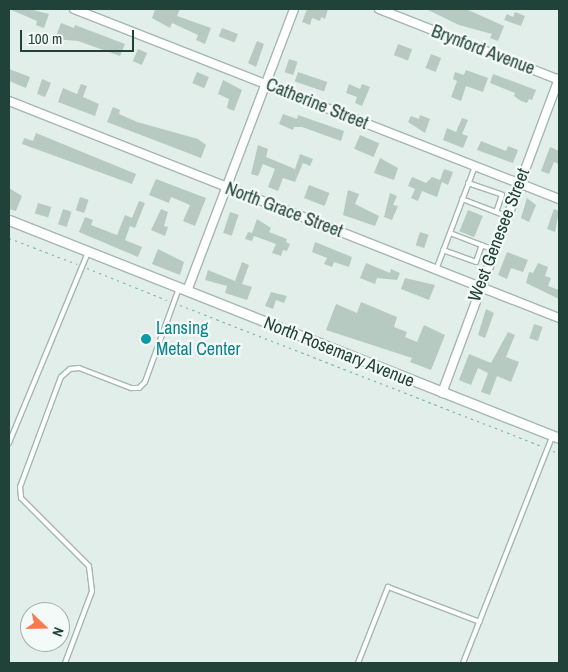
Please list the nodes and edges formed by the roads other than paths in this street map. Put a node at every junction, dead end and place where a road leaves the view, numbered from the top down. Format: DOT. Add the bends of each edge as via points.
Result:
graph roads {
  1 [pos="74,9"];
  2 [pos="294,9"];
  3 [pos="379,9"];
  4 [pos="559,79"];
  5 [pos="266,83"];
  6 [pos="9,101"];
  7 [pos="474,166"];
  8 [pos="468,183"];
  9 [pos="519,183"];
  10 [pos="225,187"];
  11 [pos="462,199"];
  12 [pos="559,199"];
  13 [pos="496,212"];
  14 [pos="506,216"];
  15 [pos="9,220"];
  16 [pos="450,233"];
  17 [pos="482,245"];
  18 [pos="443,250"];
  19 [pos="494,250"];
  20 [pos="88,252"];
  21 [pos="436,270"];
  22 [pos="479,287"];
  23 [pos="183,290"];
  24 [pos="559,318"];
  25 [pos="442,393"];
  26 [pos="556,436"];
  27 [pos="9,443"];
  28 [pos="480,622"];
  29 [pos="65,663"];
  30 [pos="358,663"];
  31 [pos="464,663"];
  1 -- 5 [label="street, Catherine Street"];
  2 -- 5 [label="street"];
  3 -- 4 [label="street, Brynford Avenue"];
  4 -- 9 [label="street, West Genesee Street"];
  5 -- 7 [label="street, Catherine Street"];
  5 -- 10 [label="street"];
  6 -- 10 [label="street, North Grace Street"];
  7 -- 8 [label="lane"];
  7 -- 9 [label="street, Catherine Street"];
  8 -- 11 [label="lane"];
  8 -- 13 [label="lane" via="502,195"];
  9 -- 12 [label="street, Catherine Street"];
  9 -- 14 [label="street, West Genesee Street"];
  10 -- 21 [label="street, North Grace Street"];
  10 -- 23 [label="street"];
  11 -- 13 [label="lane"];
  11 -- 16 [label="lane"];
  13 -- 14 [label="lane"];
  14 -- 19 [label="street, West Genesee Street"];
  15 -- 20 [label="street, North Rosemary Avenue"];
  16 -- 17 [label="lane"];
  16 -- 18 [label="lane"];
  17 -- 18 [label="lane" via="476,262"];
  17 -- 19 [label="lane"];
  18 -- 21 [label="lane"];
  19 -- 22 [label="street, West Genesee Street"];
  20 -- 23 [label="street, North Rosemary Avenue"];
  20 -- 27 [label="lane"];
  21 -- 22 [label="street, North Grace Street"];
  22 -- 24 [label="street, North Grace Street"];
  22 -- 25 [label="street, West Genesee Street"];
  23 -- 25 [label="street, North Rosemary Avenue"];
  23 -- 29 [label="lane" via="174,302 140,388 131,388 79,368 70,369 62,377 20,487 21,498 89,566 92,592"];
  25 -- 26 [label="street, North Rosemary Avenue"];
  26 -- 28 [label="lane"];
  28 -- 30 [label="lane" via="388,587"];
  28 -- 31 [label="lane"];
}
